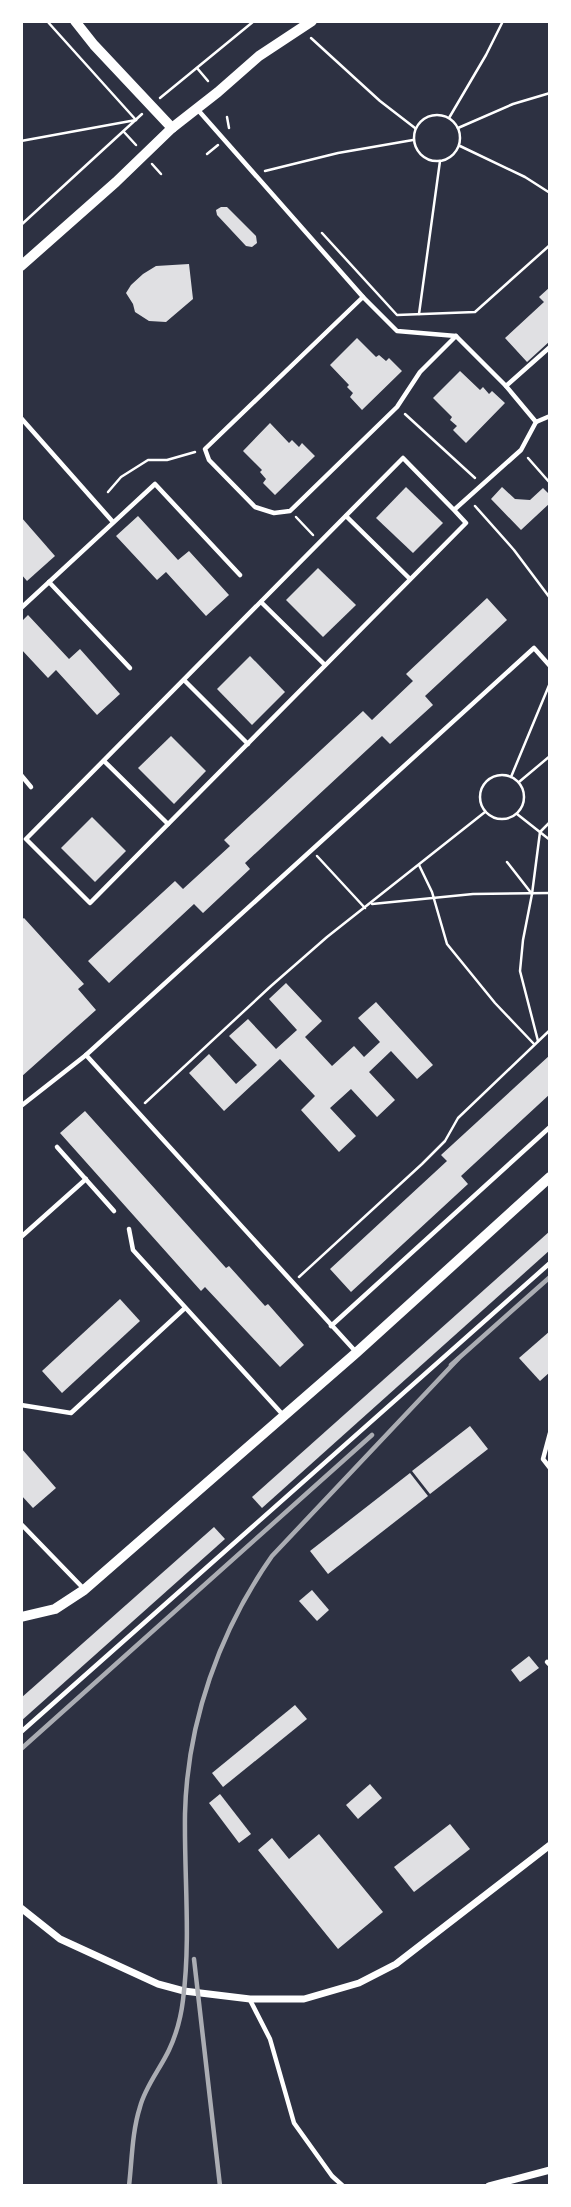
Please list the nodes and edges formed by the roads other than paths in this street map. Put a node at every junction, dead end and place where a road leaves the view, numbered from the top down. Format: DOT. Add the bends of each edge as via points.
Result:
graph roads {
  1 [pos="75,21"];
  2 [pos="313,21"];
  3 [pos="197,110"];
  4 [pos="172,128"];
  5 [pos="21,266"];
  6 [pos="363,297"];
  7 [pos="456,335"];
  8 [pos="550,346"];
  9 [pos="506,386"];
  10 [pos="550,416"];
  11 [pos="21,418"];
  12 [pos="536,422"];
  13 [pos="454,510"];
  14 [pos="346,516"];
  15 [pos="114,522"];
  16 [pos="240,575"];
  17 [pos="410,579"];
  18 [pos="49,582"];
  19 [pos="261,602"];
  20 [pos="21,608"];
  21 [pos="325,665"];
  22 [pos="550,666"];
  23 [pos="130,668"];
  24 [pos="184,680"];
  25 [pos="248,744"];
  26 [pos="104,761"];
  27 [pos="21,775"];
  28 [pos="32,786"];
  29 [pos="168,824"];
  30 [pos="24,839"];
  31 [pos="86,1055"];
  32 [pos="21,1107"];
  33 [pos="550,1126"];
  34 [pos="57,1147"];
  35 [pos="550,1177"];
  36 [pos="86,1179"];
  37 [pos="114,1211"];
  38 [pos="129,1229"];
  39 [pos="21,1237"];
  40 [pos="550,1263"];
  41 [pos="185,1308"];
  42 [pos="331,1326"];
  43 [pos="356,1353"];
  44 [pos="21,1405"];
  45 [pos="284,1416"];
  46 [pos="550,1433"];
  47 [pos="550,1468"];
  48 [pos="21,1524"];
  49 [pos="84,1590"];
  50 [pos="21,1617"];
  51 [pos="21,1732"];
  52 [pos="550,1845"];
  53 [pos="21,1908"];
  54 [pos="250,1999"];
  55 [pos="550,2169"];
  56 [pos="343,2186"];
  57 [pos="489,2186"];
  1 -- 4 [label="street"];
  2 -- 3 [label="street" via="258,56"];
  3 -- 4 [label="street"];
  3 -- 6 [label="lane"];
  4 -- 5 [label="street"];
  6 -- 7 [label="lane" via="397,331"];
  6 -- 7 [label="lane" via="205,449 209,460 255,507 274,513 290,511 397,407 420,372"];
  7 -- 9 [label="lane"];
  8 -- 9 [label="lane"];
  9 -- 12 [label="lane"];
  10 -- 12 [label="lane"];
  11 -- 15 [label="lane"];
  12 -- 13 [label="lane" via="521,450"];
  13 -- 14 [label="lane" via="403,458"];
  13 -- 17 [label="lane" via="466,523"];
  14 -- 17 [label="lane"];
  14 -- 19 [label="lane"];
  15 -- 16 [label="lane" via="155,484"];
  15 -- 18 [label="lane"];
  17 -- 21 [label="lane"];
  18 -- 20 [label="lane"];
  18 -- 23 [label="lane"];
  19 -- 21 [label="lane"];
  19 -- 24 [label="lane"];
  21 -- 25 [label="lane"];
  22 -- 31 [label="lane" via="534,648"];
  24 -- 25 [label="lane"];
  24 -- 26 [label="lane"];
  25 -- 29 [label="lane"];
  26 -- 29 [label="lane"];
  26 -- 30 [label="lane"];
  27 -- 28 [label="lane"];
  29 -- 30 [label="lane" via="90,903"];
  31 -- 32 [label="lane"];
  31 -- 42 [label="lane"];
  33 -- 42 [label="lane"];
  34 -- 36 [label="lane"];
  35 -- 43 [label="street"];
  36 -- 37 [label="lane"];
  36 -- 39 [label="lane"];
  38 -- 41 [label="lane" via="133,1250"];
  40 -- 51 [label="lane"];
  41 -- 44 [label="lane" via="71,1413"];
  41 -- 45 [label="lane"];
  42 -- 43 [label="lane"];
  43 -- 45 [label="street"];
  45 -- 49 [label="street"];
  46 -- 47 [label="lane" via="544,1459"];
  48 -- 49 [label="lane"];
  49 -- 50 [label="street" via="55,1609"];
  52 -- 54 [label="street" via="396,1964 371,1977 304,1999"];
  53 -- 54 [label="street" via="60,1939 158,1984"];
  54 -- 56 [label="lane" via="270,2039 294,2123"];
  55 -- 57 [label="street"];
}
